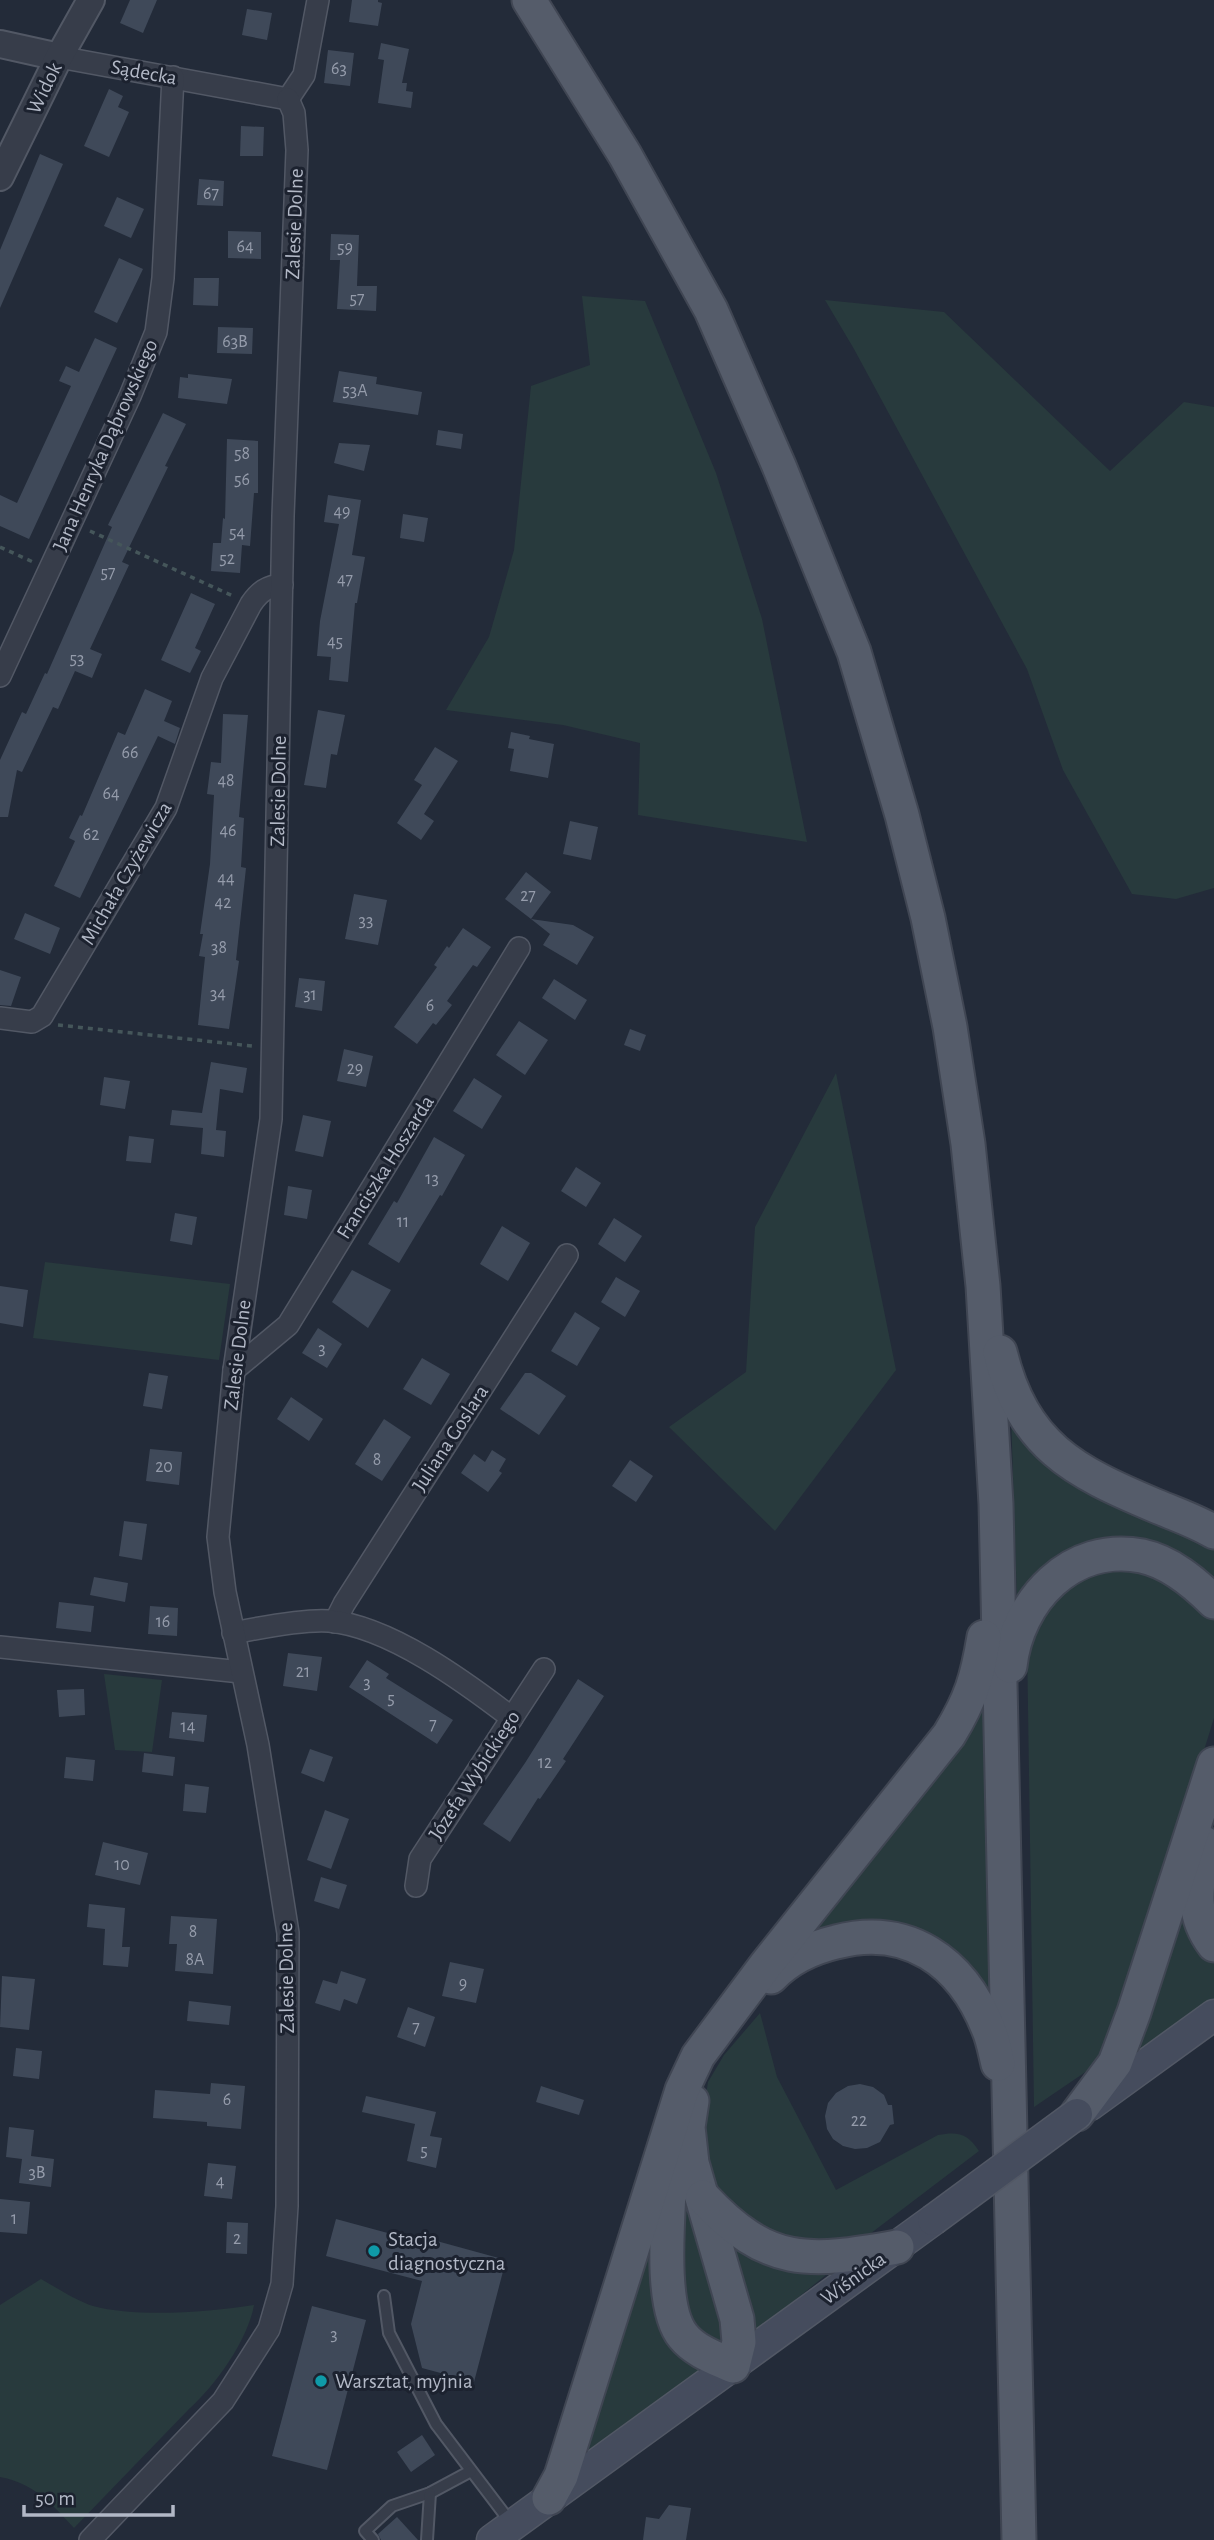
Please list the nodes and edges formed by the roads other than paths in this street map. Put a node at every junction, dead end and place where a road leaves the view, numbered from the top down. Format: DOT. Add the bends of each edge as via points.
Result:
graph roads {
  1 [pos="91,0"];
  2 [pos="318,0"];
  3 [pos="529,0"];
  4 [pos="0,44"];
  5 [pos="59,57"];
  6 [pos="173,77"];
  7 [pos="288,99"];
  8 [pos="0,177"];
  9 [pos="282,585"];
  10 [pos="0,676"];
  11 [pos="519,948"];
  12 [pos="0,1018"];
  13 [pos="567,1255"];
  14 [pos="984,1286"];
  15 [pos="234,1370"];
  16 [pos="1214,1532"];
  17 [pos="996,1565"];
  18 [pos="1214,1602"];
  19 [pos="335,1622"];
  20 [pos="233,1633"];
  21 [pos="0,1647"];
  22 [pos="544,1669"];
  23 [pos="241,1672"];
  24 [pos="512,1718"];
  25 [pos="1000,1749"];
  26 [pos="1214,1764"];
  27 [pos="1214,1782"];
  28 [pos="416,1886"];
  29 [pos="1214,1945"];
  30 [pos="1214,2015"];
  31 [pos="1011,2112"];
  32 [pos="1077,2114"];
  33 [pos="672,2127"];
  34 [pos="701,2194"];
  35 [pos="897,2246"];
  36 [pos="384,2295"];
  37 [pos="733,2366"];
  38 [pos="471,2471"];
  39 [pos="430,2493"];
  40 [pos="549,2498"];
  41 [pos="504,2528"];
  42 [pos="369,2535"];
  43 [pos="90,2540"];
  44 [pos="355,2540"];
  45 [pos="427,2540"];
  46 [pos="1019,2540"];
  1 -- 5 [label="street, Widok"];
  2 -- 7 [label="street" via="304,75"];
  3 -- 14 [label="main road" via="625,155 711,310 854,652 928,918 968,1144"];
  4 -- 5 [label="street, Sądecka"];
  5 -- 6 [label="street, Sądecka"];
  5 -- 8 [label="street, Widok"];
  6 -- 7 [label="street, Sądecka"];
  6 -- 10 [label="street, Jana Henryka Dąbrowskiego" via="156,332"];
  7 -- 9 [label="street, Zalesie Dolne" via="297,150"];
  9 -- 12 [label="street, Michała Czyżewicza" via="271,586 251,604 212,678 166,808 42,1016 32,1022"];
  9 -- 15 [label="street, Zalesie Dolne" via="271,1119"];
  11 -- 15 [label="street, Franciszka Hoszarda" via="288,1325"];
  13 -- 19 [label="street, Juliana Goslara"];
  14 -- 16 [label="main road" via="1013,1396 1038,1435 1091,1477"];
  14 -- 17 [label="main road"];
  15 -- 20 [label="street, Zalesie Dolne" via="218,1537"];
  17 -- 25 [label="main road"];
  17 -- 33 [label="main road" via="978,1675 965,1708 929,1762 698,2056"];
  18 -- 25 [label="main road" via="1183,1575 1143,1557 1107,1556 1067,1569 1032,1601 1022,1620 1010,1661"];
  19 -- 20 [label="street"];
  19 -- 24 [label="street" via="359,1627 415,1652"];
  20 -- 23 [label="street, Zalesie Dolne"];
  21 -- 23 [label="street"];
  22 -- 24 [label="street, Józefa Wybickiego"];
  23 -- 43 [label="street, Zalesie Dolne" via="258,1745 288,1933 287,2206 282,2284 269,2329 223,2401"];
  24 -- 28 [label="street, Józefa Wybickiego" via="419,1859"];
  25 -- 31 [label="main road"];
  26 -- 32 [label="main road" via="1115,2063"];
  27 -- 29 [label="main road" via="1196,1894 1198,1916"];
  30 -- 32 [label="main road, Wiśnicka"];
  31 -- 34 [label="main road" via="989,2029 975,2000 957,1975 931,1952 875,1937 815,1947 773,1975 707,2062 694,2090 688,2127"];
  31 -- 46 [label="main road"];
  32 -- 35 [label="main road, Wiśnicka, bridge"];
  33 -- 37 [label="main road" via="671,2303 681,2334 698,2349"];
  33 -- 40 [label="main road" via="561,2476"];
  34 -- 35 [label="main road" via="739,2231 770,2249 796,2256 830,2257"];
  34 -- 37 [label="main road" via="737,2319 739,2342"];
  35 -- 37 [label="main road, Wiśnicka"];
  36 -- 38 [label="lane" via="389,2333 436,2424"];
  37 -- 40 [label="main road, Wiśnicka"];
  38 -- 39 [label="lane"];
  38 -- 41 [label="lane"];
  39 -- 42 [label="lane" via="392,2506"];
  39 -- 45 [label="lane"];
  40 -- 41 [label="main road, Wiśnicka"];
  42 -- 44 [label="lane"];
}
